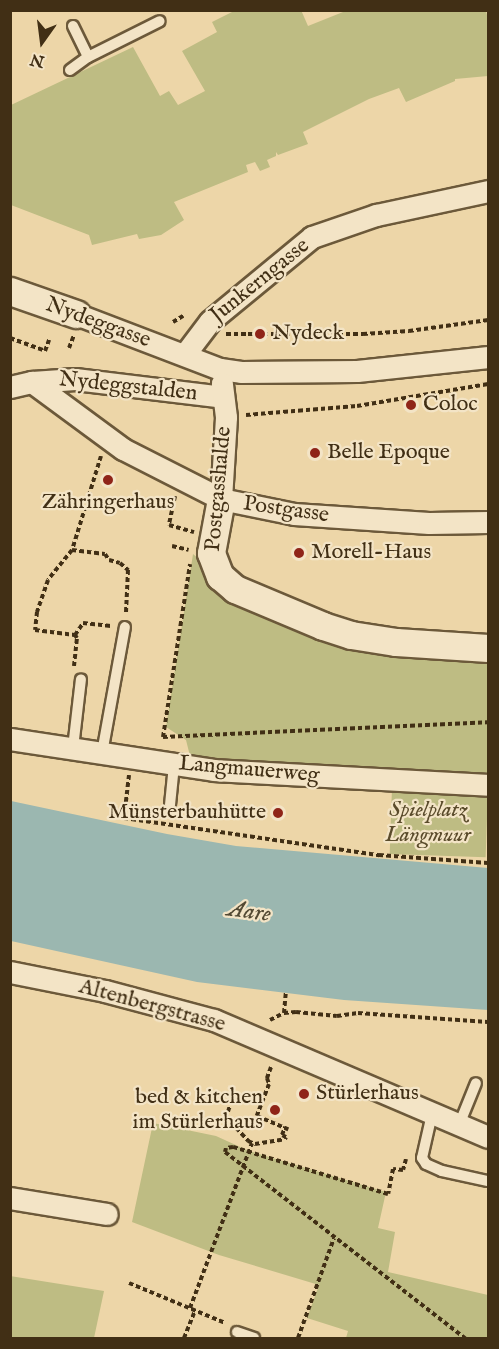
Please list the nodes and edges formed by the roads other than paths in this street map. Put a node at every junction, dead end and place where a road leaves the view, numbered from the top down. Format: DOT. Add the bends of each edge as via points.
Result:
graph roads {
  1 [pos="160,21"];
  2 [pos="73,26"];
  3 [pos="88,57"];
  4 [pos="70,69"];
  5 [pos="489,191"];
  6 [pos="10,291"];
  7 [pos="75,323"];
  8 [pos="186,354"];
  9 [pos="489,357"];
  10 [pos="220,369"];
  11 [pos="32,382"];
  12 [pos="10,387"];
  13 [pos="223,397"];
  14 [pos="101,434"];
  15 [pos="221,499"];
  16 [pos="489,522"];
  17 [pos="125,627"];
  18 [pos="489,648"];
  19 [pos="81,680"];
  20 [pos="10,739"];
  21 [pos="74,748"];
  22 [pos="102,753"];
  23 [pos="174,765"];
  24 [pos="489,785"];
  25 [pos="170,805"];
  26 [pos="10,972"];
  27 [pos="476,1083"];
  28 [pos="432,1114"];
  29 [pos="459,1125"];
  30 [pos="489,1137"];
  31 [pos="489,1181"];
  32 [pos="10,1198"];
  33 [pos="107,1214"];
  34 [pos="237,1332"];
  35 [pos="254,1338"];
  1 -- 3 [label="lane"];
  2 -- 3 [label="lane"];
  3 -- 4 [label="lane"];
  5 -- 8 [label="street, Junkerngasse" via="376,214 312,237 210,321"];
  6 -- 7 [label="street, Nydeggasse"];
  7 -- 8 [label="street, Nydeggasse"];
  8 -- 10 [label="street, Nydeggasse"];
  9 -- 10 [label="street, Nydeggasse" via="357,371"];
  10 -- 13 [label="street, Postgasshalde"];
  11 -- 12 [label="street, Nydeggstalden"];
  11 -- 13 [label="street, Nydeggstalden" via="98,380"];
  11 -- 14 [label="street, Nydeggstalden"];
  13 -- 15 [label="street, Postgasshalde" via="226,432"];
  14 -- 15 [label="street, Postgasse" via="141,460"];
  15 -- 16 [label="street, Postgasse" via="294,514"];
  15 -- 18 [label="street, Postgasshalde" via="211,544 212,560 220,576 235,589 351,635"];
  17 -- 22 [label="lane"];
  19 -- 21 [label="lane"];
  20 -- 21 [label="street, Langmauerweg"];
  21 -- 22 [label="street, Langmauerweg"];
  22 -- 23 [label="street, Langmauerweg"];
  23 -- 24 [label="street, Langmauerweg"];
  23 -- 25 [label="lane"];
  26 -- 28 [label="street, Altenbergstrasse" via="202,1016"];
  27 -- 29 [label="lane"];
  28 -- 29 [label="street, Altenbergstrasse"];
  28 -- 31 [label="lane" via="422,1158 426,1164"];
  29 -- 30 [label="street, Altenbergstrasse"];
  32 -- 33 [label="street"];
  34 -- 35 [label="lane"];
}
